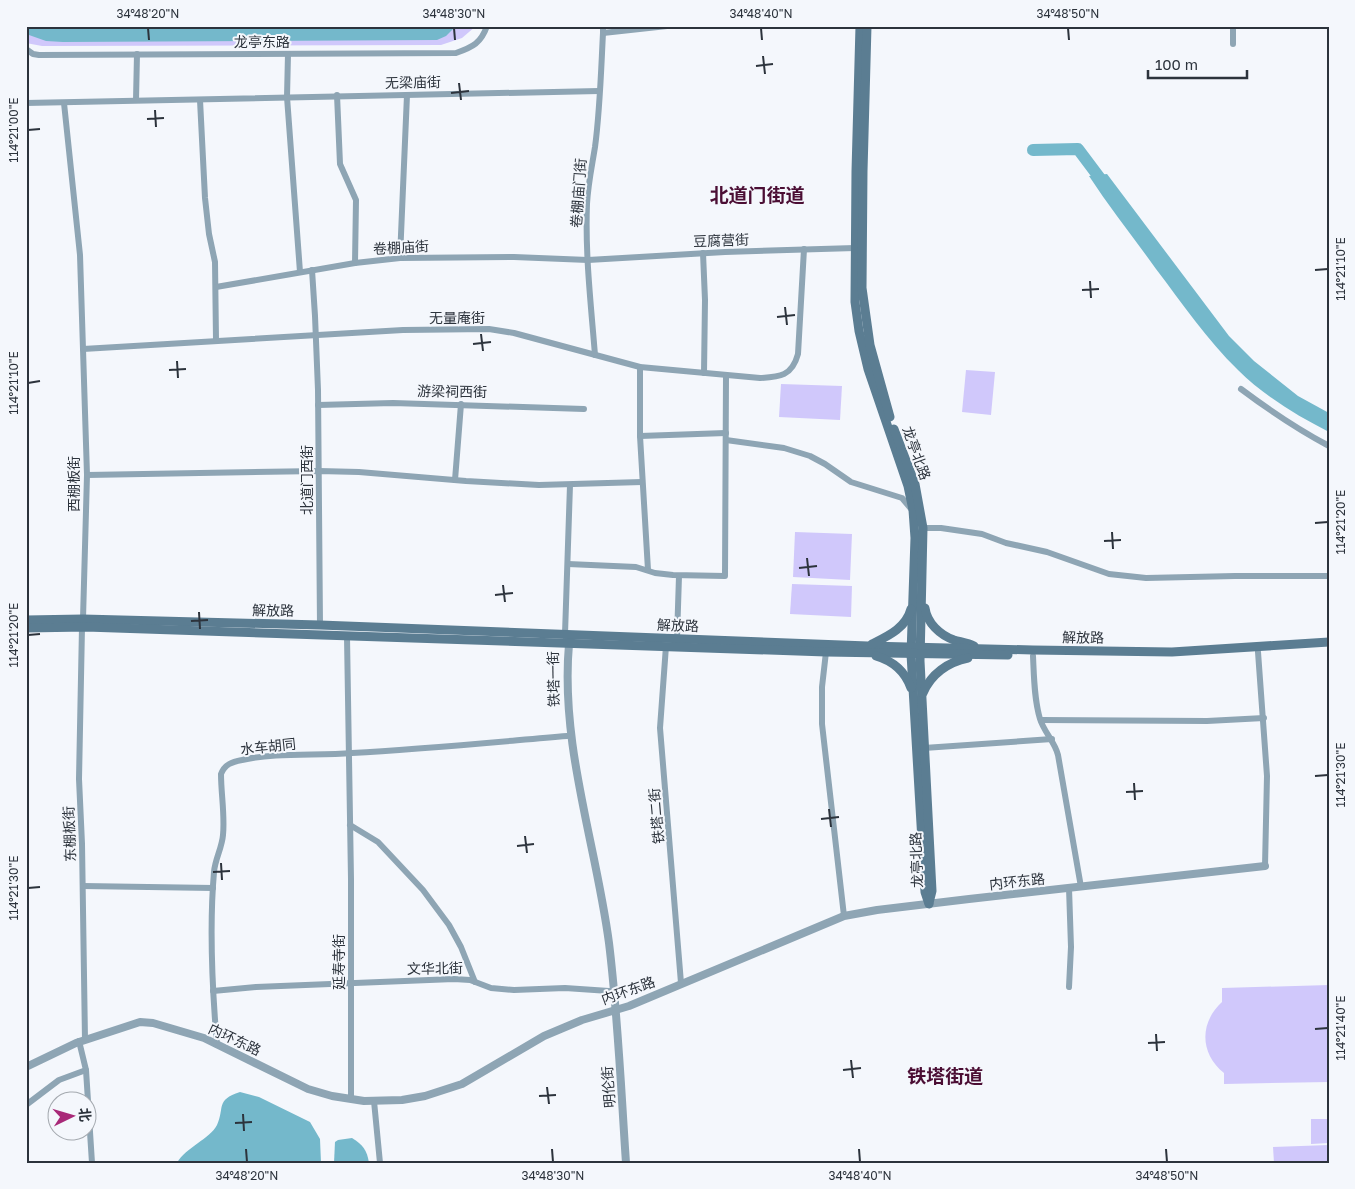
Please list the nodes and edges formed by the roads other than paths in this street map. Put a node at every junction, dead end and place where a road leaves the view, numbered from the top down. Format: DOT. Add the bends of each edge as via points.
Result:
graph roads {
  1 [pos="487,26"];
  2 [pos="667,26"];
  3 [pos="860,26"];
  4 [pos="867,26"];
  5 [pos="1233,26"];
  6 [pos="603,30"];
  7 [pos="1233,44"];
  8 [pos="26,49"];
  9 [pos="137,54"];
  10 [pos="288,54"];
  11 [pos="599,91"];
  12 [pos="337,95"];
  13 [pos="407,95"];
  14 [pos="287,97"];
  15 [pos="136,100"];
  16 [pos="200,100"];
  17 [pos="26,103"];
  18 [pos="64,103"];
  19 [pos="855,248"];
  20 [pos="804,249"];
  21 [pos="703,253"];
  22 [pos="400,258"];
  23 [pos="588,260"];
  24 [pos="355,263"];
  25 [pos="312,270"];
  26 [pos="300,272"];
  27 [pos="216,287"];
  28 [pos="316,335"];
  29 [pos="216,340"];
  30 [pos="83,349"];
  31 [pos="595,355"];
  32 [pos="640,366"];
  33 [pos="704,374"];
  34 [pos="726,376"];
  35 [pos="1241,389"];
  36 [pos="460,404"];
  37 [pos="318,405"];
  38 [pos="584,409"];
  39 [pos="640,436"];
  40 [pos="726,436"];
  41 [pos="1329,446"];
  42 [pos="319,471"];
  43 [pos="86,475"];
  44 [pos="455,480"];
  45 [pos="642,482"];
  46 [pos="570,485"];
  47 [pos="913,510"];
  48 [pos="923,528"];
  49 [pos="568,564"];
  50 [pos="648,570"];
  51 [pos="679,576"];
  52 [pos="1329,576"];
  53 [pos="918,595"];
  54 [pos="26,620"];
  55 [pos="82,623"];
  56 [pos="320,624"];
  57 [pos="26,628"];
  58 [pos="347,637"];
  59 [pos="677,638"];
  60 [pos="566,640"];
  61 [pos="1329,642"];
  62 [pos="666,646"];
  63 [pos="1329,648"];
  64 [pos="867,649"];
  65 [pos="916,650"];
  66 [pos="826,652"];
  67 [pos="979,652"];
  68 [pos="1258,652"];
  69 [pos="1033,656"];
  70 [pos="918,696"];
  71 [pos="1264,718"];
  72 [pos="1040,720"];
  73 [pos="568,736"];
  74 [pos="1052,739"];
  75 [pos="924,748"];
  76 [pos="349,754"];
  77 [pos="350,825"];
  78 [pos="1264,866"];
  79 [pos="83,886"];
  80 [pos="1081,887"];
  81 [pos="213,888"];
  82 [pos="1068,888"];
  83 [pos="929,904"];
  84 [pos="844,916"];
  85 [pos="475,982"];
  86 [pos="350,984"];
  87 [pos="681,984"];
  88 [pos="1069,987"];
  89 [pos="213,991"];
  90 [pos="609,991"];
  91 [pos="613,1010"];
  92 [pos="82,1040"];
  93 [pos="217,1044"];
  94 [pos="26,1067"];
  95 [pos="86,1070"];
  96 [pos="351,1099"];
  97 [pos="374,1101"];
  98 [pos="26,1105"];
  99 [pos="92,1163"];
  100 [pos="380,1163"];
  101 [pos="620,1163"];
  102 [pos="626,1163"];
  1 -- 10 [label="street, 龙亭东路" via="478,43 456,53"];
  2 -- 6 [label="street"];
  3 -- 19 [label="main road, 龙亭北路"];
  4 -- 48 [label="main road, 龙亭北路" via="863,171 866,329 890,417 915,484"];
  5 -- 7 [label="street"];
  6 -- 11 [label="street, 卷棚庙门街"];
  8 -- 9 [label="street, 龙亭东路" via="40,55"];
  9 -- 10 [label="street, 龙亭东路"];
  9 -- 15 [label="street"];
  10 -- 14 [label="street"];
  11 -- 13 [label="street, 无梁庙街"];
  11 -- 23 [label="street, 卷棚庙门街" via="587,205"];
  12 -- 13 [label="street, 无梁庙街"];
  12 -- 14 [label="street, 无梁庙街"];
  12 -- 24 [label="street" via="340,164 356,200"];
  13 -- 22 [label="street"];
  14 -- 16 [label="street, 无梁庙街"];
  14 -- 26 [label="street"];
  15 -- 16 [label="street, 无梁庙街"];
  15 -- 18 [label="street, 无梁庙街"];
  16 -- 27 [label="street" via="205,198"];
  17 -- 18 [label="street, 无梁庙街"];
  18 -- 30 [label="street, 西棚板街" via="80,256"];
  19 -- 20 [label="street, 豆腐营街"];
  19 -- 47 [label="main road, 龙亭北路" via="856,302 862,346"];
  20 -- 21 [label="street, 豆腐营街"];
  20 -- 34 [label="street, 无量庵街" via="795,365 778,377"];
  21 -- 23 [label="street, 豆腐营街"];
  21 -- 33 [label="street"];
  22 -- 23 [label="street, 卷棚庙街"];
  22 -- 24 [label="street, 卷棚庙街"];
  23 -- 31 [label="street, 卷棚庙门街"];
  24 -- 25 [label="street, 卷棚庙街"];
  25 -- 26 [label="street, 卷棚庙街"];
  25 -- 28 [label="street, 北道门西街"];
  26 -- 27 [label="street, 卷棚庙街"];
  27 -- 29 [label="street"];
  28 -- 29 [label="street, 无量庵街"];
  28 -- 31 [label="street, 无量庵街" via="489,329"];
  28 -- 37 [label="street, 北道门西街"];
  29 -- 30 [label="street, 无量庵街"];
  30 -- 43 [label="street, 西棚板街"];
  31 -- 32 [label="street, 无量庵街"];
  32 -- 33 [label="street, 无量庵街"];
  32 -- 39 [label="street"];
  33 -- 34 [label="street, 无量庵街"];
  34 -- 40 [label="street"];
  35 -- 41 [label="street" via="1297,429"];
  36 -- 37 [label="street, 游梁祠西街"];
  36 -- 38 [label="street, 游梁祠西街"];
  36 -- 44 [label="street"];
  37 -- 42 [label="street, 北道门西街"];
  39 -- 40 [label="street"];
  39 -- 45 [label="street"];
  40 -- 47 [label="street" via="810,456 852,482 902,498"];
  40 -- 51 [label="street" via="725,576"];
  42 -- 43 [label="street"];
  42 -- 44 [label="street"];
  42 -- 56 [label="street, 北道门西街"];
  43 -- 55 [label="street, 西棚板街"];
  44 -- 46 [label="street"];
  45 -- 46 [label="street"];
  45 -- 50 [label="street"];
  46 -- 49 [label="street"];
  47 -- 53 [label="main road, 龙亭北路"];
  48 -- 52 [label="street" via="982,534 1109,574 1146,578"];
  48 -- 53 [label="main road, 龙亭北路"];
  49 -- 50 [label="street" via="636,566"];
  49 -- 60 [label="street"];
  50 -- 51 [label="street"];
  51 -- 59 [label="street"];
  53 -- 64 [label="main road" via="900,628"];
  53 -- 65 [label="main road, 龙亭北路"];
  53 -- 67 [label="main road" via="937,629 945,636 968,643"];
  54 -- 55 [label="main road, 解放路"];
  55 -- 56 [label="main road, 解放路"];
  55 -- 57 [label="main road, 解放路"];
  55 -- 58 [label="main road, 解放路"];
  55 -- 79 [label="street, 东棚板街" via="79,779"];
  56 -- 60 [label="main road, 解放路"];
  58 -- 60 [label="main road, 解放路"];
  58 -- 76 [label="street, 延寿寺街"];
  59 -- 60 [label="main road, 解放路"];
  59 -- 64 [label="main road, 解放路"];
  60 -- 62 [label="main road, 解放路"];
  60 -- 73 [label="street, 铁塔一街" via="564,682"];
  60 -- 91 [label="street, 铁塔一街" via="571,736 609,943"];
  61 -- 67 [label="main road, 解放路" via="1172,652"];
  62 -- 66 [label="main road, 解放路"];
  62 -- 87 [label="street, 铁塔二街" via="660,728"];
  63 -- 68 [label="main road, 解放路"];
  64 -- 65 [label="main road, 解放路"];
  64 -- 66 [label="main road, 解放路"];
  64 -- 70 [label="main road" via="898,667"];
  65 -- 67 [label="main road, 解放路"];
  65 -- 70 [label="main road, 龙亭北路"];
  66 -- 84 [label="street" via="822,724"];
  67 -- 69 [label="main road, 解放路"];
  67 -- 70 [label="main road" via="943,667"];
  68 -- 69 [label="main road, 解放路" via="1172,657"];
  68 -- 71 [label="street"];
  69 -- 72 [label="street"];
  70 -- 75 [label="main road, 龙亭北路"];
  70 -- 83 [label="main road, 龙亭北路" via="925,892"];
  71 -- 72 [label="street"];
  71 -- 78 [label="street" via="1267,776"];
  72 -- 74 [label="street"];
  73 -- 76 [label="street, 水车胡同"];
  73 -- 90 [label="street, 铁塔一街" via="604,943"];
  74 -- 75 [label="street"];
  74 -- 80 [label="street" via="1058,755"];
  75 -- 83 [label="main road, 龙亭北路" via="932,891"];
  76 -- 77 [label="street, 延寿寺街"];
  76 -- 81 [label="street, 水车胡同" via="263,757 228,764 222,774 223,838 215,862"];
  77 -- 85 [label="street" via="378,842 423,890 449,924"];
  77 -- 86 [label="street, 延寿寺街"];
  78 -- 80 [label="street, 内环东路"];
  79 -- 81 [label="street"];
  79 -- 92 [label="street, 东棚板街"];
  80 -- 82 [label="street, 内环东路"];
  81 -- 89 [label="street, 水车胡同"];
  82 -- 83 [label="street, 内环东路"];
  82 -- 88 [label="street"];
  83 -- 84 [label="street, 内环东路"];
  84 -- 87 [label="street, 内环东路"];
  85 -- 86 [label="street, 文华北街" via="454,979"];
  85 -- 90 [label="street, 文华北街" via="491,988 514,990 565,988"];
  86 -- 89 [label="street, 文华北街"];
  86 -- 96 [label="street, 延寿寺街"];
  87 -- 91 [label="street, 内环东路"];
  89 -- 93 [label="street, 水车胡同"];
  90 -- 91 [label="street, 铁塔一街"];
  91 -- 97 [label="street, 内环东路" via="544,1036 462,1084 425,1096"];
  91 -- 101 [label="street, 明伦街"];
  91 -- 102 [label="street, 明伦街"];
  92 -- 93 [label="street, 内环东路" via="147,1022 188,1032"];
  92 -- 94 [label="street, 内环东路"];
  92 -- 95 [label="street, 东棚板街"];
  93 -- 96 [label="street, 内环东路" via="308,1089"];
  95 -- 98 [label="street" via="59,1080"];
  95 -- 99 [label="street, 东棚板街"];
  96 -- 97 [label="street, 内环东路"];
  97 -- 100 [label="street"];
}
